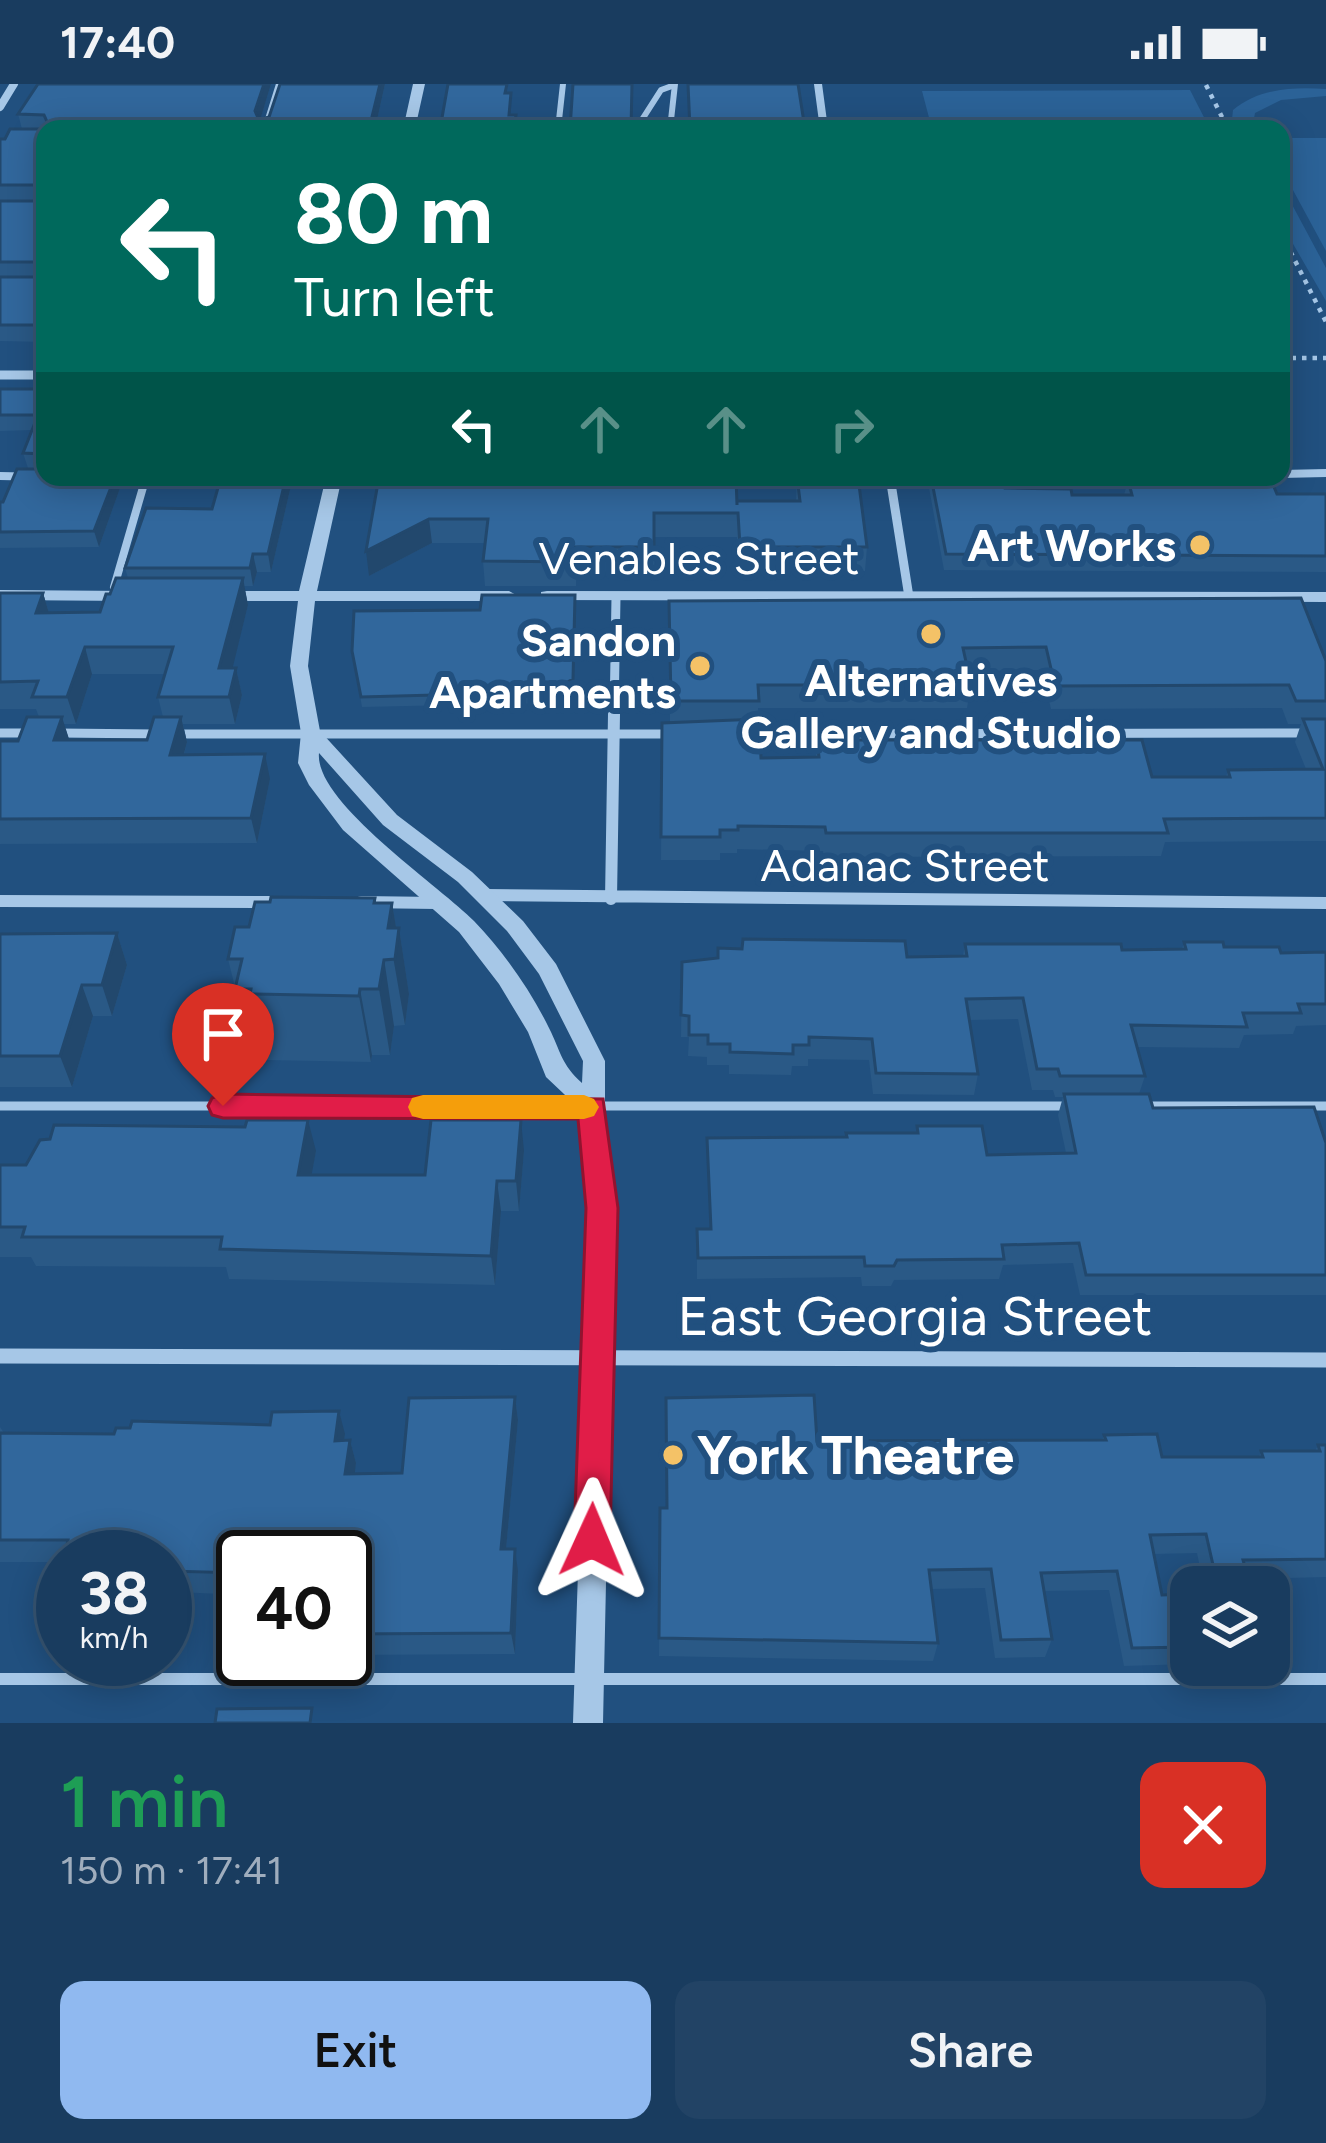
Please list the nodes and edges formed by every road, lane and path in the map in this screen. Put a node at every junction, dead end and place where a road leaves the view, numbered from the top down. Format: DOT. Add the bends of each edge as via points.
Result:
graph roads {
  1 [pos="14,84"];
  2 [pos="279,84"];
  3 [pos="418,84"];
  4 [pos="563,84"];
  5 [pos="818,84"];
  6 [pos="674,85"];
  7 [pos="1206,85"];
  8 [pos="0,107"];
  9 [pos="268,120"];
  10 [pos="411,120"];
  11 [pos="559,120"];
  12 [pos="642,120"];
  13 [pos="671,120"];
  14 [pos="823,120"];
  15 [pos="1224,120"];
  16 [pos="1290,251"];
  17 [pos="1326,322"];
  18 [pos="1290,358"];
  19 [pos="1326,358"];
  20 [pos="0,375"];
  21 [pos="36,375"];
  22 [pos="1326,473"];
  23 [pos="1290,474"];
  24 [pos="0,476"];
  25 [pos="36,477"];
  26 [pos="143,486"];
  27 [pos="332,486"];
  28 [pos="891,486"];
  29 [pos="0,595"];
  30 [pos="111,596"];
  31 [pos="159,596"];
  32 [pos="207,596"];
  33 [pos="307,596"];
  34 [pos="616,596"];
  35 [pos="909,597"];
  36 [pos="1325,600"];
  37 [pos="311,733"];
  38 [pos="1326,733"];
  39 [pos="0,734"];
  40 [pos="614,734"];
  41 [pos="677,734"];
  42 [pos="744,734"];
  43 [pos="484,895"];
  44 [pos="611,899"];
  45 [pos="0,901"];
  46 [pos="292,902"];
  47 [pos="338,902"];
  48 [pos="437,903"];
  49 [pos="1326,903"];
  50 [pos="0,1106"];
  51 [pos="1091,1106"];
  52 [pos="1137,1106"];
  53 [pos="1326,1106"];
  54 [pos="592,1107"];
  55 [pos="0,1356"];
  56 [pos="597,1357"];
  57 [pos="1326,1360"];
  58 [pos="589,1678"];
  59 [pos="0,1679"];
  60 [pos="1326,1679"];
  61 [pos="588,1723"];
  1 -- 8 [label="street"];
  2 -- 9 [label="lane"];
  3 -- 10 [label="street"];
  4 -- 11 [label="lane"];
  5 -- 14 [label="street"];
  6 -- 12 [label="street"];
  6 -- 13 [label="lane"];
  7 -- 15 [label="path"];
  16 -- 17 [label="path"];
  18 -- 19 [label="path"];
  20 -- 21 [label="street"];
  22 -- 23 [label="lane"];
  24 -- 25 [label="lane"];
  26 -- 30 [label="lane"];
  27 -- 33 [label="street"];
  28 -- 35 [label="street"];
  29 -- 30 [label="street"];
  30 -- 31 [label="street"];
  32 -- 33 [label="street, Venables Street"];
  33 -- 34 [label="street, Venables Street"];
  33 -- 37 [label="street" via="299,666"];
  34 -- 35 [label="street, Venables Street"];
  34 -- 40 [label="street"];
  35 -- 36 [label="street, Venables Street"];
  37 -- 39 [label="lane"];
  37 -- 40 [label="lane"];
  37 -- 43 [label="street" via="390,820"];
  37 -- 48 [label="street" via="308,763 319,785 350,825"];
  38 -- 42 [label="lane"];
  40 -- 41 [label="lane"];
  40 -- 44 [label="street"];
  43 -- 44 [label="street, Adanac Street"];
  43 -- 54 [label="street" via="529,943 576,1020 594,1061"];
  44 -- 49 [label="street, Adanac Street"];
  45 -- 46 [label="street"];
  47 -- 48 [label="street"];
  48 -- 54 [label="street" via="507,978 554,1071"];
  50 -- 54 [label="lane"];
  51 -- 54 [label="lane"];
  52 -- 53 [label="lane"];
  54 -- 56 [label="street" via="602,1208"];
  55 -- 56 [label="street, East Georgia Street"];
  56 -- 57 [label="street, East Georgia Street"];
  56 -- 58 [label="street"];
  58 -- 59 [label="lane"];
  58 -- 60 [label="lane"];
  58 -- 61 [label="street"];
}
